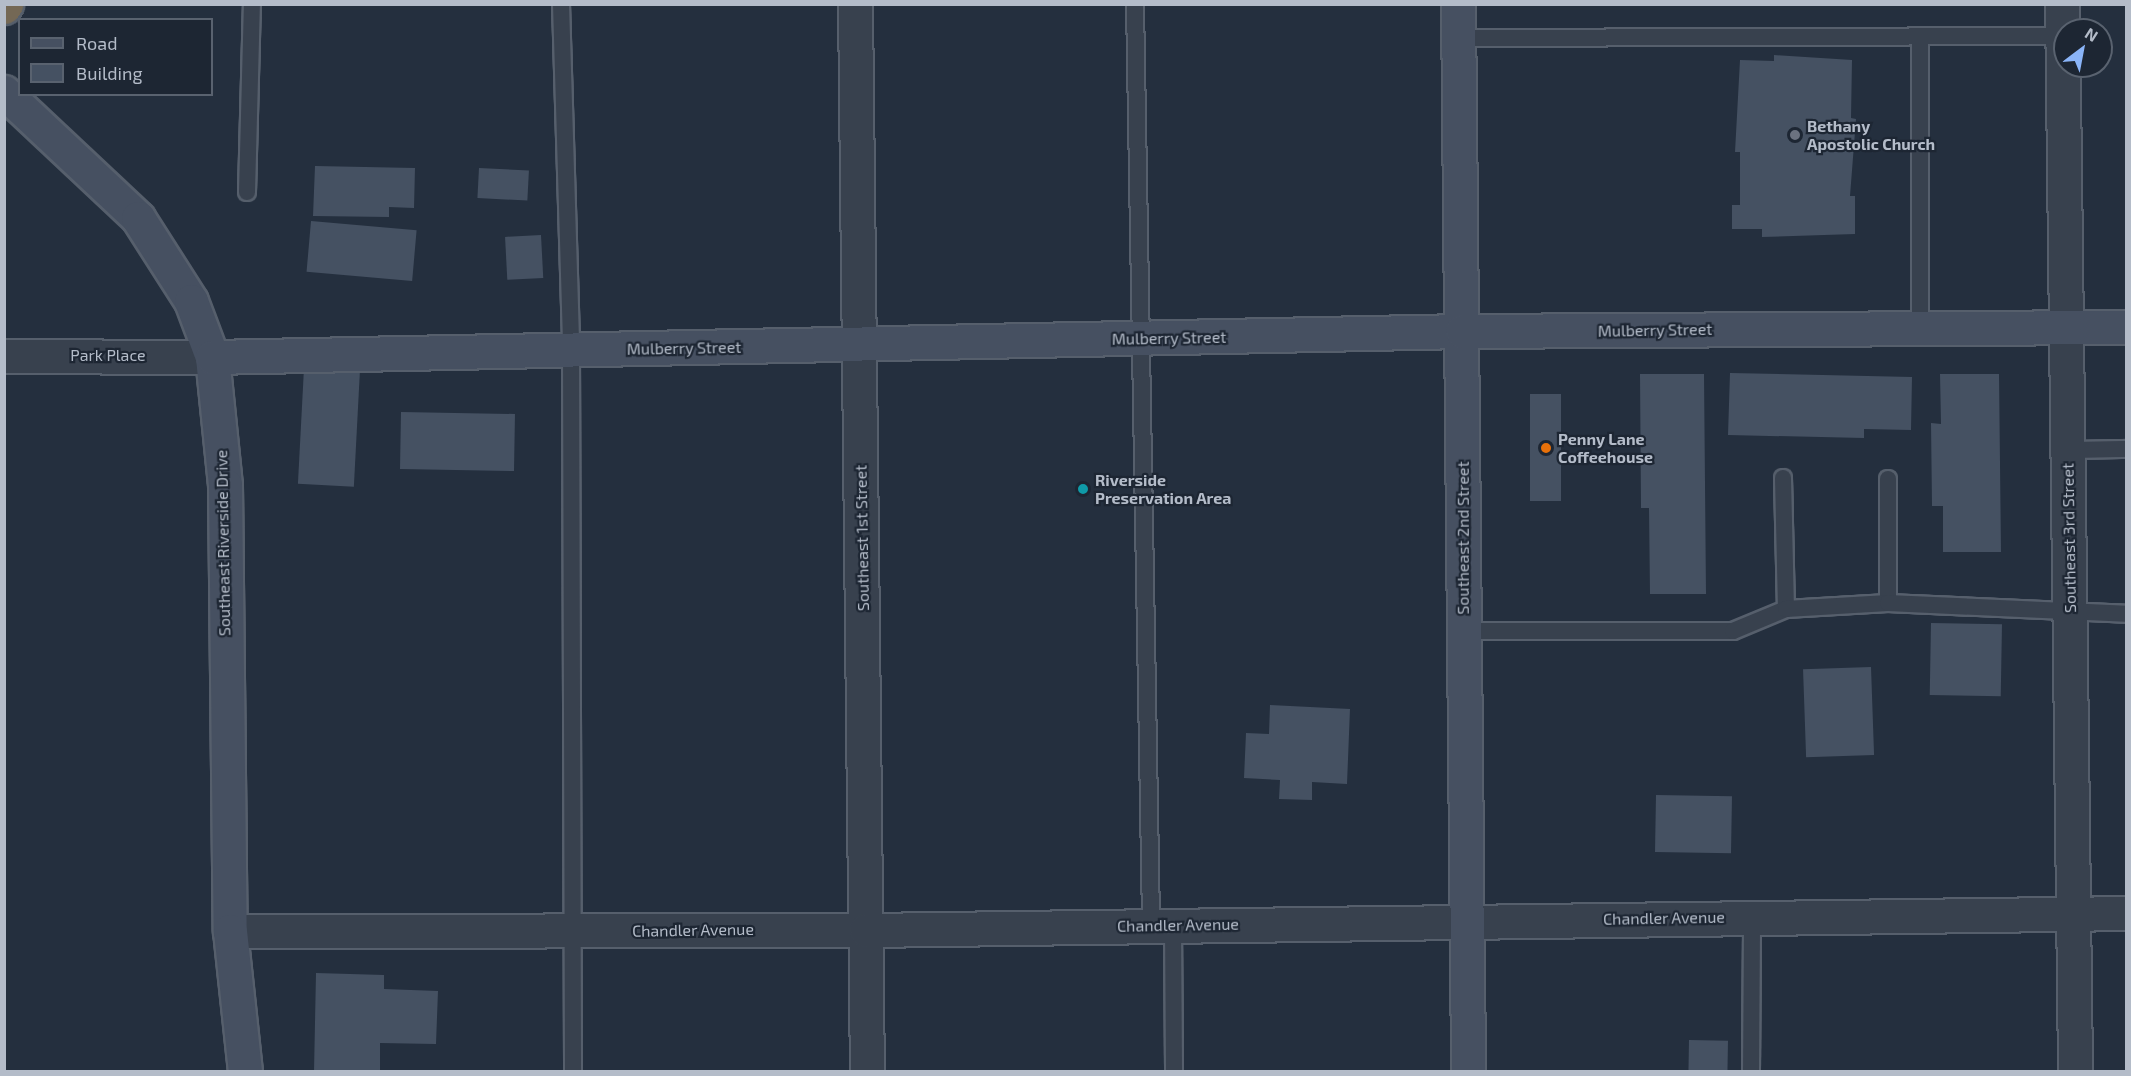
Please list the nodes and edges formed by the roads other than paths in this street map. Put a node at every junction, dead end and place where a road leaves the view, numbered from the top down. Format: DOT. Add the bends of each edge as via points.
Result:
graph roads {
  1 [pos="252,4"];
  2 [pos="561,4"];
  3 [pos="855,4"];
  4 [pos="1135,4"];
  5 [pos="1458,4"];
  6 [pos="2053,36"];
  7 [pos="1920,37"];
  8 [pos="1458,38"];
  9 [pos="2064,78"];
  10 [pos="4,92"];
  11 [pos="247,192"];
  12 [pos="1920,327"];
  13 [pos="2127,327"];
  14 [pos="2067,328"];
  15 [pos="1462,331"];
  16 [pos="1142,339"];
  17 [pos="860,346"];
  18 [pos="571,349"];
  19 [pos="4,356"];
  20 [pos="212,357"];
  21 [pos="2127,449"];
  22 [pos="2068,450"];
  23 [pos="1783,478"];
  24 [pos="1888,478"];
  25 [pos="1888,603"];
  26 [pos="1786,609"];
  27 [pos="2070,612"];
  28 [pos="2127,614"];
  29 [pos="1464,631"];
  30 [pos="2127,913"];
  31 [pos="2073,914"];
  32 [pos="1752,917"];
  33 [pos="1467,920"];
  34 [pos="1162,925"];
  35 [pos="866,930"];
  36 [pos="230,931"];
  37 [pos="573,931"];
  38 [pos="245,1071"];
  39 [pos="573,1071"];
  40 [pos="867,1071"];
  41 [pos="1174,1071"];
  42 [pos="1468,1071"];
  43 [pos="1751,1071"];
  44 [pos="2075,1071"];
  1 -- 11 [label="lane"];
  2 -- 18 [label="lane"];
  3 -- 17 [label="street, Southeast 1st Street"];
  4 -- 16 [label="lane"];
  5 -- 8 [label="street, Southeast 2nd Street"];
  6 -- 7 [label="lane"];
  7 -- 8 [label="lane"];
  7 -- 12 [label="lane"];
  8 -- 15 [label="street, Southeast 2nd Street"];
  9 -- 14 [label="street, Southeast 3rd Street"];
  10 -- 20 [label="street, Southeast Riverside Drive" via="138,218 191,301"];
  12 -- 14 [label="street, Mulberry Street"];
  12 -- 15 [label="street, Mulberry Street"];
  13 -- 14 [label="street, Mulberry Street"];
  14 -- 22 [label="street, Southeast 3rd Street"];
  15 -- 16 [label="street, Mulberry Street"];
  15 -- 29 [label="street, Southeast 2nd Street"];
  16 -- 17 [label="street, Mulberry Street"];
  16 -- 34 [label="lane"];
  17 -- 18 [label="street, Mulberry Street"];
  17 -- 35 [label="street, Southeast 1st Street"];
  18 -- 20 [label="street, Mulberry Street"];
  18 -- 37 [label="lane"];
  19 -- 20 [label="street, Park Place"];
  20 -- 36 [label="street, Southeast Riverside Drive" via="225,485"];
  21 -- 22 [label="lane"];
  22 -- 27 [label="street, Southeast 3rd Street"];
  23 -- 26 [label="lane"];
  24 -- 25 [label="lane"];
  25 -- 26 [label="lane"];
  25 -- 27 [label="lane"];
  26 -- 29 [label="lane" via="1733,631"];
  27 -- 28 [label="lane"];
  27 -- 31 [label="street, Southeast 3rd Street"];
  29 -- 33 [label="street, Southeast 2nd Street"];
  30 -- 31 [label="street, Chandler Avenue"];
  31 -- 32 [label="street, Chandler Avenue"];
  31 -- 44 [label="street, Southeast 3rd Street"];
  32 -- 33 [label="street, Chandler Avenue"];
  32 -- 43 [label="lane"];
  33 -- 34 [label="street, Chandler Avenue"];
  33 -- 42 [label="street, Southeast 2nd Street"];
  34 -- 35 [label="street, Chandler Avenue"];
  34 -- 41 [label="lane"];
  35 -- 37 [label="street, Chandler Avenue"];
  35 -- 40 [label="street, Southeast 1st Street"];
  36 -- 37 [label="street, Chandler Avenue"];
  36 -- 38 [label="street, Southeast Riverside Drive"];
  37 -- 39 [label="lane"];
}
